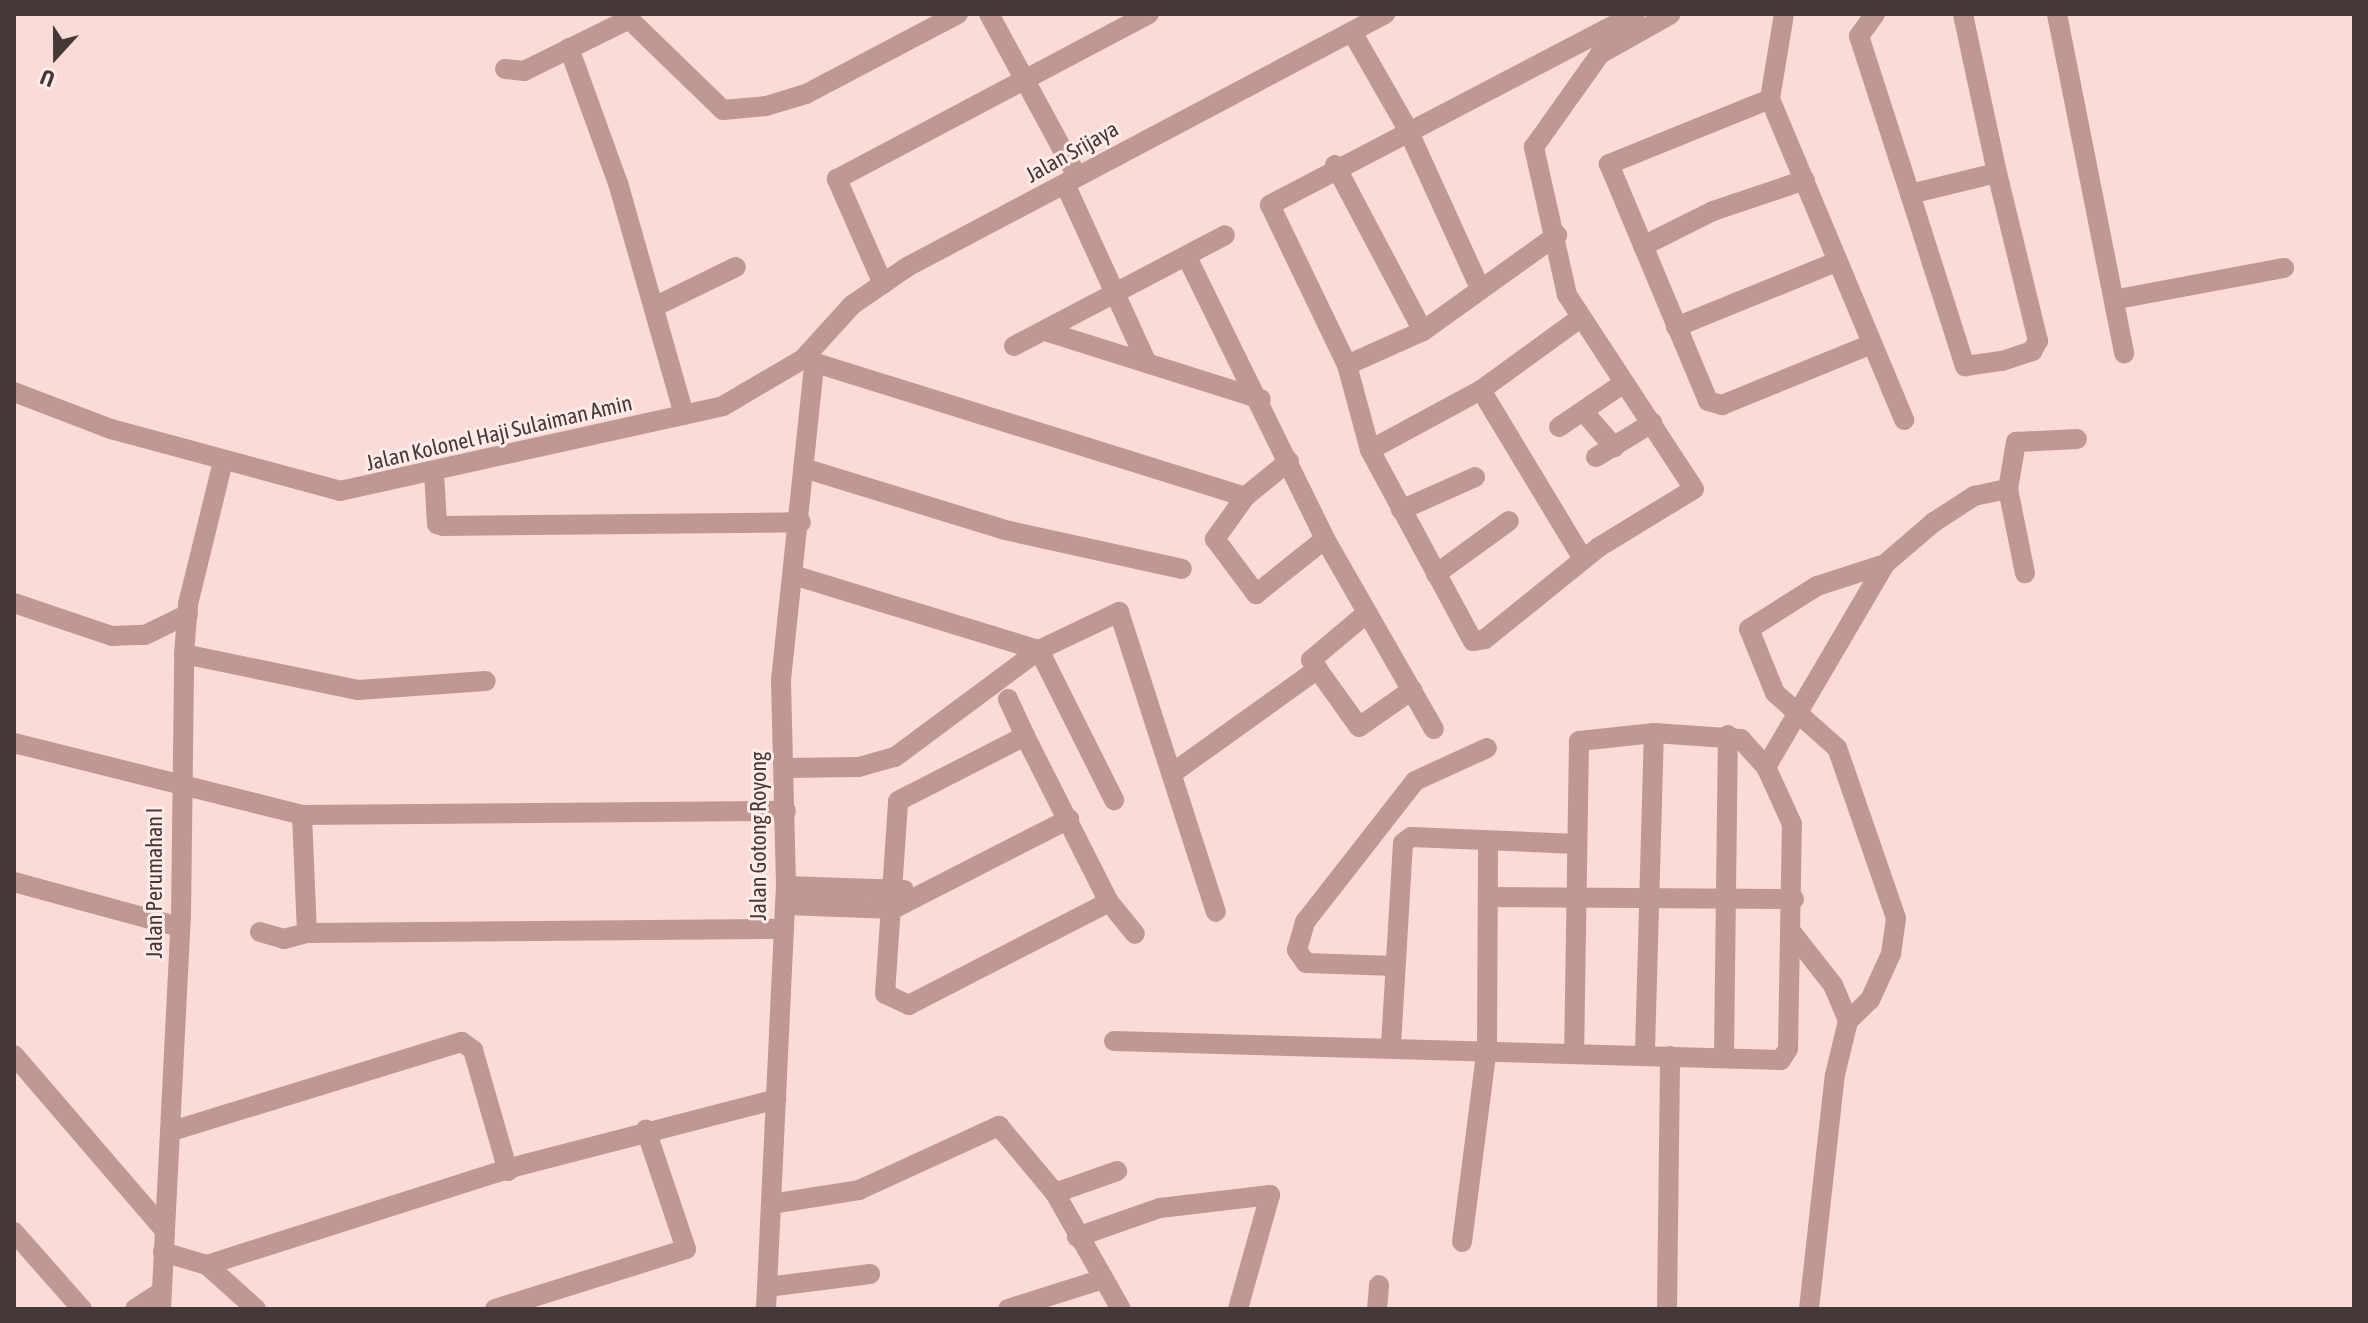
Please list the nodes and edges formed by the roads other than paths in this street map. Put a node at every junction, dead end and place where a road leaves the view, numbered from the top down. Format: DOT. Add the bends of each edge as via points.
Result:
graph roads {
  1 [pos="958,14"];
  2 [pos="989,14"];
  3 [pos="1149,14"];
  4 [pos="1385,14"];
  5 [pos="1635,14"];
  6 [pos="1671,14"];
  7 [pos="1784,14"];
  8 [pos="1875,14"];
  9 [pos="1963,14"];
  10 [pos="2057,14"];
  11 [pos="635,17"];
  12 [pos="933,20"];
  13 [pos="1352,32"];
  14 [pos="1590,34"];
  15 [pos="569,48"];
  16 [pos="1600,54"];
  17 [pos="505,69"];
  18 [pos="1024,80"];
  19 [pos="1770,99"];
  20 [pos="1407,128"];
  21 [pos="1335,165"];
  22 [pos="1997,173"];
  23 [pos="1071,180"];
  24 [pos="1805,180"];
  25 [pos="1910,194"];
  26 [pos="1225,235"];
  27 [pos="1557,235"];
  28 [pos="1643,246"];
  29 [pos="1187,257"];
  30 [pos="1834,263"];
  31 [pos="736,267"];
  32 [pos="2284,268"];
  33 [pos="883,284"];
  34 [pos="1480,288"];
  35 [pos="1114,294"];
  36 [pos="2118,299"];
  37 [pos="654,307"];
  38 [pos="1580,318"];
  39 [pos="1676,327"];
  40 [pos="1423,331"];
  41 [pos="1048,332"];
  42 [pos="1869,345"];
  43 [pos="1014,346"];
  44 [pos="2124,353"];
  45 [pos="808,362"];
  46 [pos="1147,363"];
  47 [pos="1347,365"];
  48 [pos="1624,383"];
  49 [pos="1481,390"];
  50 [pos="14,392"];
  51 [pos="1261,399"];
  52 [pos="1583,411"];
  53 [pos="684,415"];
  54 [pos="1904,420"];
  55 [pos="1652,423"];
  56 [pos="1559,427"];
  57 [pos="2077,439"];
  58 [pos="1370,450"];
  59 [pos="1289,461"];
  60 [pos="223,462"];
  61 [pos="807,469"];
  62 [pos="434,473"];
  63 [pos="1475,477"];
  64 [pos="2008,489"];
  65 [pos="1245,497"];
  66 [pos="1401,510"];
  67 [pos="1509,521"];
  68 [pos="801,522"];
  69 [pos="1325,539"];
  70 [pos="1583,559"];
  71 [pos="1885,564"];
  72 [pos="1182,569"];
  73 [pos="2025,573"];
  74 [pos="1436,574"];
  75 [pos="793,575"];
  76 [pos="14,603"];
  77 [pos="1367,613"];
  78 [pos="188,614"];
  79 [pos="1039,650"];
  80 [pos="184,654"];
  81 [pos="1318,669"];
  82 [pos="486,681"];
  83 [pos="1412,690"];
  84 [pos="1008,699"];
  85 [pos="1798,711"];
  86 [pos="1434,729"];
  87 [pos="1654,733"];
  88 [pos="1728,735"];
  89 [pos="1025,736"];
  90 [pos="14,743"];
  91 [pos="1487,748"];
  92 [pos="1766,767"];
  93 [pos="785,768"];
  94 [pos="1174,772"];
  95 [pos="178,780"];
  96 [pos="1114,800"];
  97 [pos="786,811"];
  98 [pos="302,815"];
  99 [pos="1069,819"];
  100 [pos="1488,844"];
  101 [pos="1577,844"];
  102 [pos="14,882"];
  103 [pos="785,895"];
  104 [pos="1721,895"];
  105 [pos="1576,896"];
  106 [pos="1650,896"];
  107 [pos="1488,897"];
  108 [pos="892,899"];
  109 [pos="1794,899"];
  110 [pos="1109,902"];
  111 [pos="1216,912"];
  112 [pos="180,927"];
  113 [pos="784,929"];
  114 [pos="260,932"];
  115 [pos="307,933"];
  116 [pos="1135,934"];
  117 [pos="1793,934"];
  118 [pos="1395,966"];
  119 [pos="1848,1021"];
  120 [pos="1114,1041"];
  121 [pos="1391,1045"];
  122 [pos="1487,1046"];
  123 [pos="1574,1049"];
  124 [pos="1645,1051"];
  125 [pos="14,1055"];
  126 [pos="1670,1056"];
  127 [pos="1724,1056"];
  128 [pos="776,1099"];
  129 [pos="646,1130"];
  130 [pos="172,1131"];
  131 [pos="508,1171"];
  132 [pos="1117,1171"];
  133 [pos="1055,1193"];
  134 [pos="771,1204"];
  135 [pos="163,1228"];
  136 [pos="14,1232"];
  137 [pos="1077,1237"];
  138 [pos="1462,1242"];
  139 [pos="163,1252"];
  140 [pos="207,1265"];
  141 [pos="870,1274"];
  142 [pos="1100,1280"];
  143 [pos="1379,1285"];
  144 [pos="767,1287"];
  145 [pos="161,1301"];
  146 [pos="82,1309"];
  147 [pos="135,1309"];
  148 [pos="256,1309"];
  149 [pos="495,1309"];
  150 [pos="766,1309"];
  151 [pos="1008,1309"];
  152 [pos="1121,1309"];
  153 [pos="1238,1309"];
  154 [pos="1377,1309"];
  155 [pos="1667,1309"];
  156 [pos="1809,1309"];
  1 -- 12 [label="street"];
  2 -- 18 [label="street"];
  3 -- 18 [label="street"];
  4 -- 13 [label="street, Jalan Srijaya"];
  5 -- 14 [label="street"];
  6 -- 16 [label="street"];
  7 -- 19 [label="street"];
  8 -- 25 [label="street" via="1859,36"];
  9 -- 22 [label="street"];
  10 -- 36 [label="street"];
  11 -- 12 [label="street" via="723,110 806,94"];
  11 -- 15 [label="street"];
  13 -- 20 [label="street"];
  13 -- 23 [label="street, Jalan Srijaya"];
  14 -- 16 [label="street"];
  14 -- 20 [label="street"];
  15 -- 17 [label="street" via="524,71"];
  15 -- 37 [label="street"];
  16 -- 27 [label="street" via="1534,147"];
  18 -- 23 [label="street"];
  18 -- 33 [label="street" via="837,179"];
  19 -- 24 [label="street"];
  19 -- 28 [label="street" via="1610,161"];
  20 -- 21 [label="street"];
  20 -- 34 [label="street"];
  21 -- 40 [label="street"];
  21 -- 47 [label="street" via="1274,198 1270,210"];
  22 -- 25 [label="street"];
  22 -- 25 [label="street" via="2038,341 2032,351 2002,361 1965,366"];
  23 -- 33 [label="street, Jalan Srijaya"];
  23 -- 35 [label="street"];
  24 -- 28 [label="street" via="1713,211"];
  24 -- 30 [label="street"];
  26 -- 29 [label="street"];
  27 -- 34 [label="street"];
  27 -- 38 [label="street" via="1563,284"];
  28 -- 39 [label="street"];
  29 -- 35 [label="street"];
  29 -- 51 [label="street"];
  30 -- 39 [label="street"];
  30 -- 42 [label="street"];
  31 -- 37 [label="street"];
  32 -- 36 [label="street"];
  33 -- 45 [label="street, Jalan Srijaya" via="852,305"];
  34 -- 40 [label="street"];
  35 -- 41 [label="street"];
  35 -- 46 [label="street"];
  36 -- 44 [label="street"];
  37 -- 53 [label="street"];
  38 -- 48 [label="street"];
  38 -- 49 [label="street"];
  39 -- 42 [label="street" via="1716,405"];
  40 -- 47 [label="street"];
  41 -- 43 [label="street"];
  41 -- 46 [label="street"];
  42 -- 54 [label="street"];
  45 -- 53 [label="street, Jalan Kolonel Haji Sulaiman Amin" via="757,390"];
  45 -- 61 [label="street, Jalan Gotong Royong"];
  45 -- 65 [label="street"];
  46 -- 51 [label="street"];
  47 -- 58 [label="street"];
  48 -- 52 [label="street"];
  48 -- 55 [label="street"];
  49 -- 58 [label="street"];
  49 -- 70 [label="street"];
  50 -- 60 [label="street, Jalan Kolonel Haji Sulaiman Amin"];
  51 -- 59 [label="street"];
  52 -- 55 [label="street" via="1605,452"];
  52 -- 56 [label="street"];
  53 -- 62 [label="street, Jalan Kolonel Haji Sulaiman Amin"];
  55 -- 70 [label="street" via="1694,489"];
  57 -- 64 [label="street" via="2016,442"];
  58 -- 66 [label="street"];
  59 -- 65 [label="street"];
  59 -- 69 [label="street"];
  60 -- 62 [label="street, Jalan Kolonel Haji Sulaiman Amin" via="340,491"];
  60 -- 78 [label="street, Jalan Perumahan I"];
  61 -- 68 [label="street, Jalan Gotong Royong"];
  61 -- 72 [label="street" via="1005,530"];
  62 -- 68 [label="street" via="437,524 443,526"];
  63 -- 66 [label="street"];
  64 -- 71 [label="street" via="1974,496"];
  64 -- 73 [label="street"];
  65 -- 69 [label="street" via="1215,539 1256,594"];
  66 -- 74 [label="street"];
  67 -- 74 [label="street"];
  68 -- 75 [label="street, Jalan Gotong Royong"];
  69 -- 77 [label="street"];
  70 -- 74 [label="street" via="1478,642"];
  71 -- 85 [label="street"];
  71 -- 85 [label="street" via="1817,586 1751,624 1763,677"];
  75 -- 79 [label="street"];
  75 -- 93 [label="street, Jalan Gotong Royong" via="781,680"];
  76 -- 78 [label="street" via="112,636 145,635"];
  77 -- 81 [label="street" via="1311,660"];
  77 -- 83 [label="street"];
  78 -- 80 [label="street, Jalan Perumahan I"];
  79 -- 93 [label="street" via="895,757 859,767"];
  79 -- 94 [label="street" via="1111,611 1122,615"];
  79 -- 96 [label="street"];
  80 -- 82 [label="street" via="358,690"];
  80 -- 95 [label="street, Jalan Perumahan I"];
  81 -- 83 [label="street" via="1359,727"];
  81 -- 94 [label="street"];
  83 -- 86 [label="street"];
  84 -- 89 [label="street"];
  85 -- 92 [label="street"];
  85 -- 119 [label="street" via="1845,763 1894,906 1891,954 1876,990"];
  87 -- 88 [label="street"];
  87 -- 101 [label="street" via="1581,740"];
  87 -- 106 [label="street"];
  88 -- 92 [label="street" via="1746,743"];
  88 -- 104 [label="street"];
  89 -- 99 [label="street"];
  89 -- 108 [label="street" via="900,798"];
  90 -- 95 [label="street"];
  91 -- 118 [label="street" via="1415,781 1305,922 1297,950 1306,963"];
  92 -- 109 [label="street" via="1792,824"];
  93 -- 97 [label="street, Jalan Gotong Royong"];
  94 -- 111 [label="street"];
  95 -- 98 [label="street"];
  95 -- 112 [label="street, Jalan Perumahan I"];
  97 -- 98 [label="street"];
  97 -- 103 [label="street, Jalan Gotong Royong"];
  98 -- 115 [label="street"];
  99 -- 108 [label="street" via="932,891"];
  99 -- 110 [label="street"];
  100 -- 101 [label="street"];
  100 -- 107 [label="street"];
  100 -- 118 [label="street" via="1411,837 1403,843"];
  101 -- 105 [label="street"];
  102 -- 112 [label="street"];
  103 -- 108 [label="street"];
  103 -- 113 [label="street, Jalan Gotong Royong"];
  104 -- 106 [label="street"];
  104 -- 109 [label="street"];
  104 -- 127 [label="street"];
  105 -- 106 [label="street"];
  105 -- 107 [label="street"];
  105 -- 123 [label="street"];
  106 -- 124 [label="street"];
  107 -- 122 [label="street"];
  108 -- 110 [label="street" via="885,994 901,1006"];
  109 -- 117 [label="street"];
  110 -- 116 [label="street"];
  112 -- 130 [label="street, Jalan Perumahan I"];
  113 -- 115 [label="street"];
  113 -- 128 [label="street, Jalan Gotong Royong"];
  114 -- 115 [label="street" via="284,939"];
  117 -- 119 [label="street" via="1833,985"];
  117 -- 127 [label="street" via="1787,1054 1776,1060"];
  118 -- 121 [label="street"];
  119 -- 156 [label="street" via="1827,1121"];
  120 -- 121 [label="street"];
  121 -- 122 [label="street"];
  122 -- 123 [label="street"];
  122 -- 138 [label="street"];
  123 -- 124 [label="street"];
  124 -- 126 [label="street"];
  125 -- 135 [label="street"];
  126 -- 127 [label="street"];
  126 -- 155 [label="street"];
  128 -- 129 [label="street"];
  128 -- 134 [label="street, Jalan Gotong Royong"];
  129 -- 131 [label="street"];
  129 -- 149 [label="street" via="686,1249"];
  130 -- 131 [label="street" via="462,1042 473,1050"];
  130 -- 135 [label="street, Jalan Perumahan I"];
  131 -- 140 [label="street"];
  132 -- 133 [label="street"];
  133 -- 134 [label="street" via="999,1126 859,1190"];
  133 -- 137 [label="street"];
  134 -- 144 [label="street, Jalan Gotong Royong"];
  135 -- 139 [label="street, Jalan Perumahan I"];
  136 -- 146 [label="street"];
  137 -- 142 [label="street"];
  137 -- 153 [label="street" via="1160,1208 1270,1195"];
  139 -- 140 [label="street"];
  139 -- 145 [label="street, Jalan Perumahan I"];
  140 -- 148 [label="street"];
  141 -- 144 [label="street"];
  142 -- 151 [label="street"];
  142 -- 152 [label="street"];
  143 -- 154 [label="street"];
  144 -- 150 [label="street, Jalan Gotong Royong"];
  145 -- 147 [label="street"];
}
